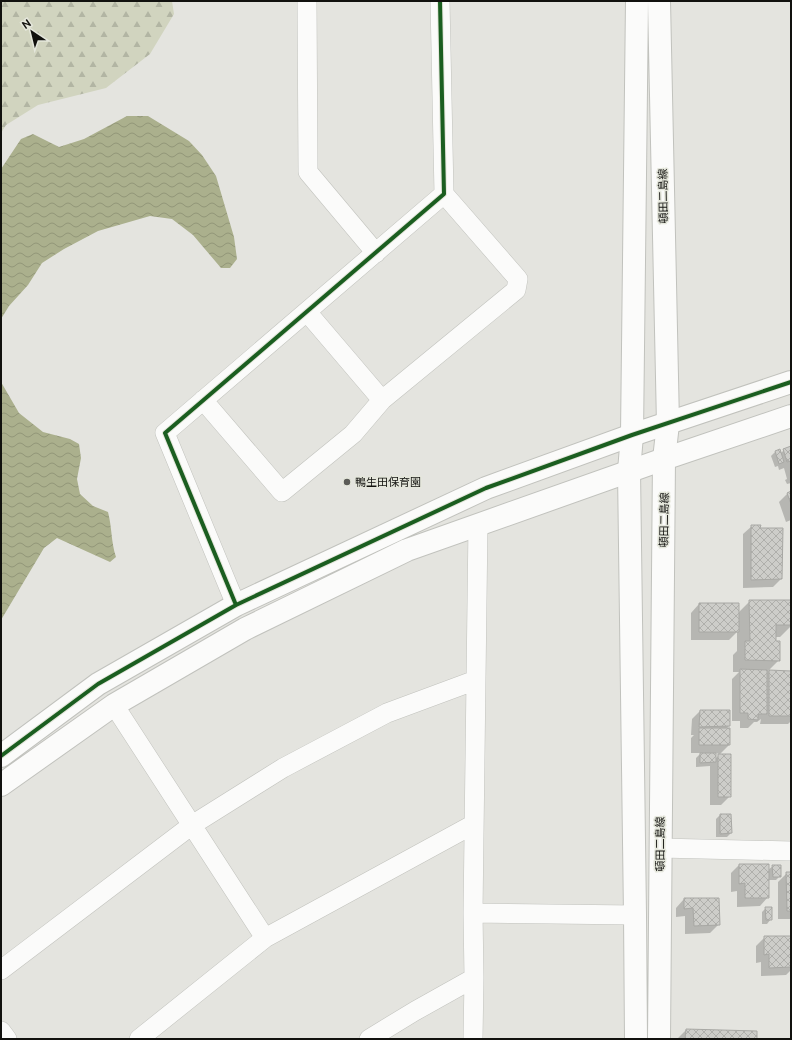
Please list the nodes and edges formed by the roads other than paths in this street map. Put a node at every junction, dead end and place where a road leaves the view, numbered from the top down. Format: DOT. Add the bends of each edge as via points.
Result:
graph roads {
  1 [pos="307,1"];
  2 [pos="440,1"];
  3 [pos="637,1"];
  4 [pos="659,1"];
  5 [pos="444,194"];
  6 [pos="376,253"];
  7 [pos="307,312"];
  8 [pos="791,382"];
  9 [pos="203,400"];
  10 [pos="382,400"];
  11 [pos="791,416"];
  12 [pos="668,424"];
  13 [pos="632,436"];
  14 [pos="664,459"];
  15 [pos="628,471"];
  16 [pos="478,524"];
  17 [pos="236,605"];
  18 [pos="476,680"];
  19 [pos="114,705"];
  20 [pos="1,756"];
  21 [pos="1,785"];
  22 [pos="474,824"];
  23 [pos="192,825"];
  24 [pos="660,848"];
  25 [pos="791,851"];
  26 [pos="473,913"];
  27 [pos="635,915"];
  28 [pos="265,938"];
  29 [pos="1,970"];
  30 [pos="474,978"];
  31 [pos="1,1031"];
  32 [pos="161,1032"];
  33 [pos="7,1039"];
  34 [pos="139,1039"];
  35 [pos="369,1039"];
  36 [pos="473,1039"];
  37 [pos="636,1039"];
  38 [pos="659,1039"];
  1 -- 6 [label="street" via="308,172"];
  2 -- 5 [label="street"];
  3 -- 13 [label="main road"];
  4 -- 12 [label="main road, 頓田二島線"];
  5 -- 6 [label="street"];
  5 -- 10 [label="street" via="518,279 516,290"];
  6 -- 7 [label="street"];
  7 -- 9 [label="street"];
  7 -- 10 [label="street"];
  8 -- 12 [label="main road"];
  9 -- 10 [label="street" via="282,492 353,434"];
  9 -- 17 [label="street" via="165,432"];
  11 -- 14 [label="main road"];
  12 -- 13 [label="main road"];
  12 -- 14 [label="main road, 頓田二島線"];
  13 -- 15 [label="main road"];
  13 -- 17 [label="main road" via="486,488"];
  14 -- 15 [label="main road"];
  14 -- 24 [label="main road, 頓田二島線"];
  15 -- 16 [label="main road"];
  15 -- 27 [label="main road"];
  16 -- 18 [label="street"];
  16 -- 19 [label="main road" via="407,550 245,629"];
  17 -- 20 [label="main road" via="98,684"];
  18 -- 22 [label="street"];
  18 -- 23 [label="street" via="388,713 283,768"];
  19 -- 21 [label="main road"];
  19 -- 23 [label="street"];
  22 -- 26 [label="street"];
  22 -- 28 [label="street"];
  23 -- 28 [label="street"];
  23 -- 29 [label="street"];
  24 -- 25 [label="street"];
  24 -- 38 [label="main road, 頓田二島線"];
  26 -- 27 [label="street"];
  26 -- 30 [label="street"];
  27 -- 37 [label="main road"];
  28 -- 32 [label="street"];
  30 -- 35 [label="street"];
  30 -- 36 [label="street"];
  31 -- 33 [label="street"];
  32 -- 34 [label="street"];
}
